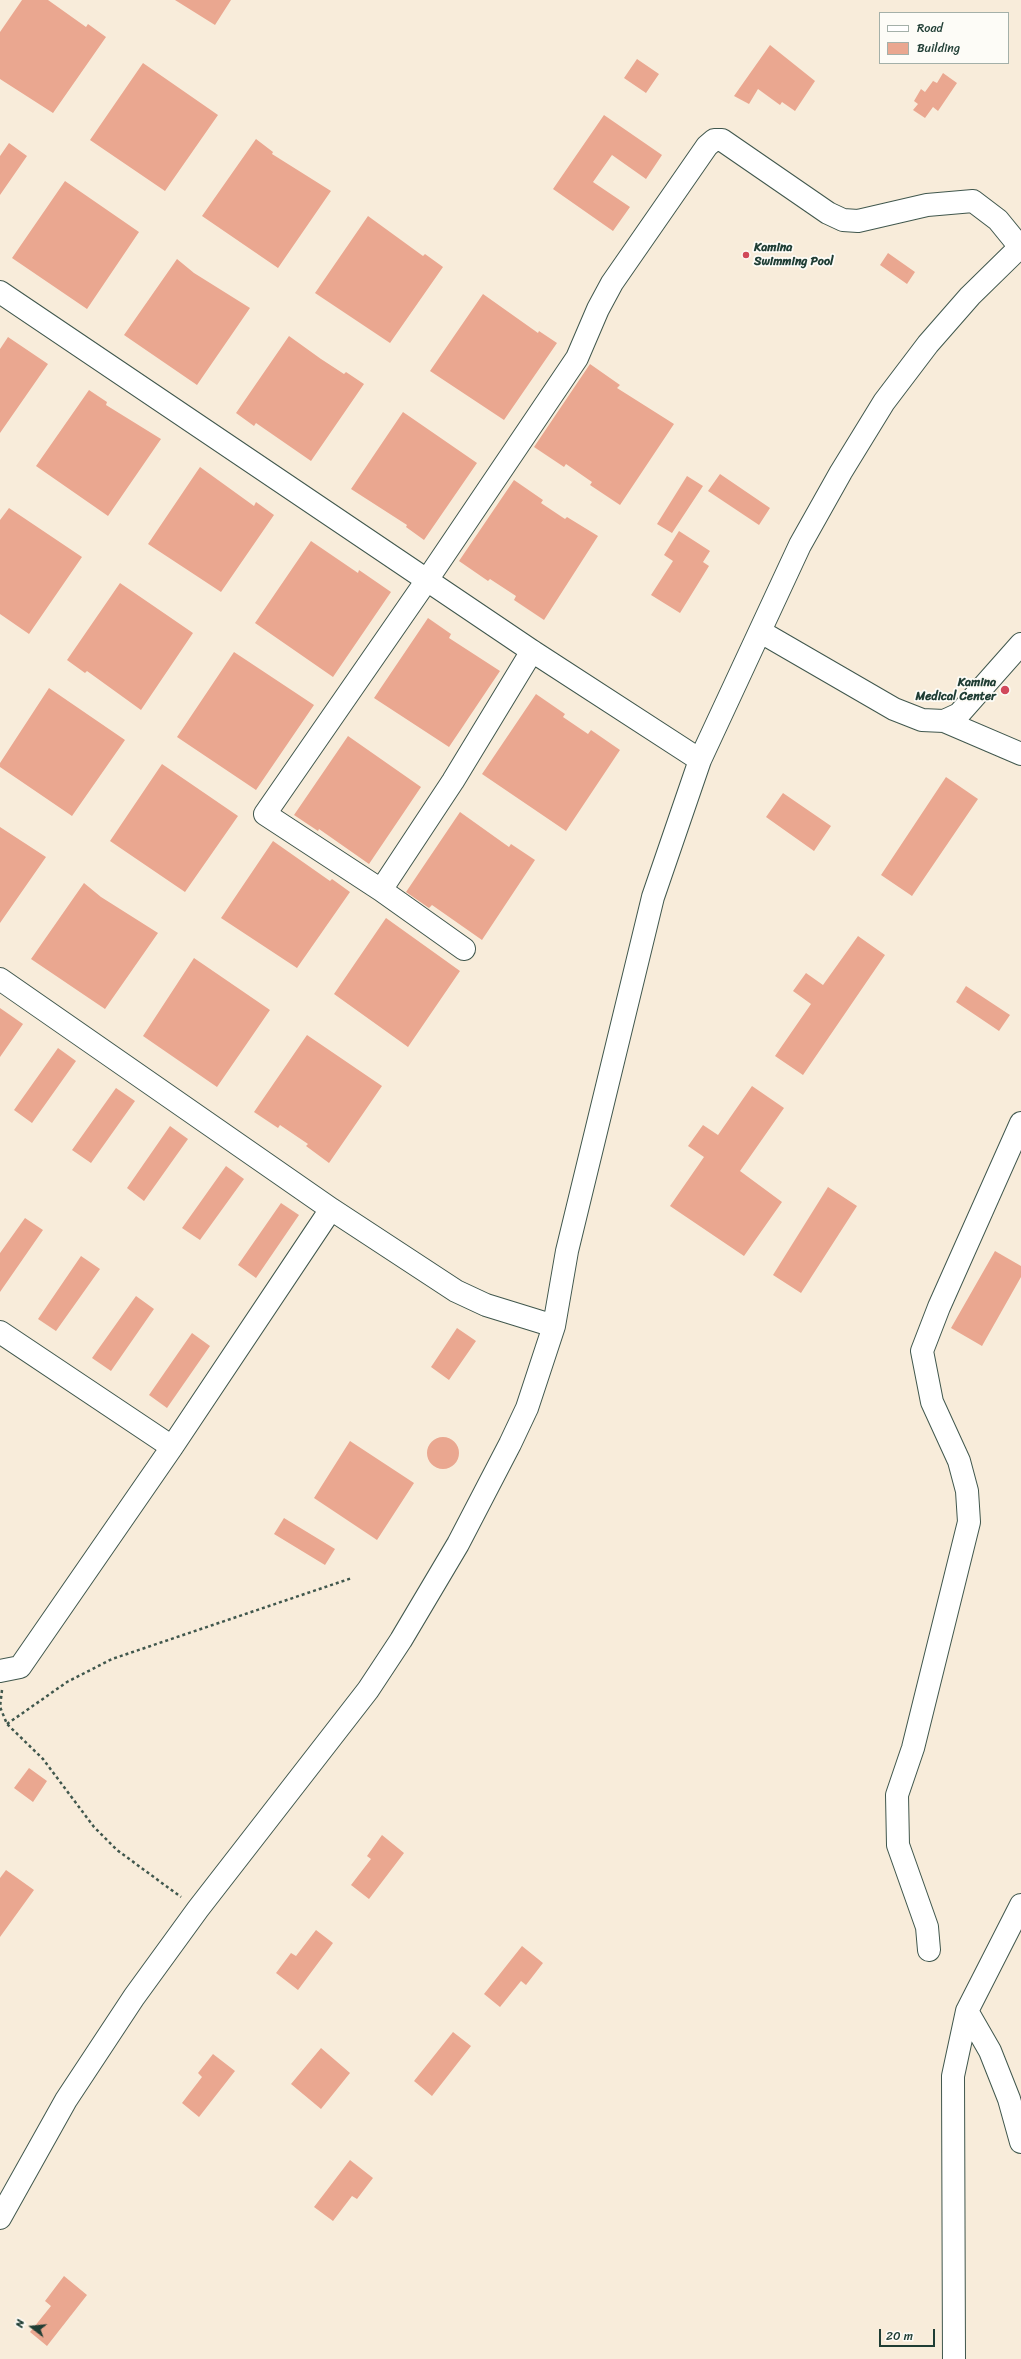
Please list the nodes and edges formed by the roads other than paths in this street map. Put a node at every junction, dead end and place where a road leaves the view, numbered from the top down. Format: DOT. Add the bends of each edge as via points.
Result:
graph roads {
  1 [pos="1021,247"];
  2 [pos="0,292"];
  3 [pos="427,580"];
  4 [pos="761,632"];
  5 [pos="1021,644"];
  6 [pos="532,651"];
  7 [pos="944,721"];
  8 [pos="1021,754"];
  9 [pos="700,760"];
  10 [pos="381,890"];
  11 [pos="464,949"];
  12 [pos="0,979"];
  13 [pos="1021,1123"];
  14 [pos="331,1209"];
  15 [pos="554,1326"];
  16 [pos="1,1335"];
  17 [pos="172,1447"];
  18 [pos="2,1671"];
  19 [pos="1021,1905"];
  20 [pos="930,1950"];
  21 [pos="967,2011"];
  22 [pos="1021,2142"];
  23 [pos="0,2218"];
  24 [pos="954,2359"];
  1 -- 3 [label="street" via="998,220 973,201 927,205 858,221 843,220 828,213 722,140 714,140 707,146 612,283 577,358"];
  1 -- 4 [label="street" via="970,296 938,332 884,402 800,544"];
  2 -- 3 [label="street"];
  3 -- 6 [label="street"];
  3 -- 10 [label="street" via="264,814"];
  4 -- 7 [label="street" via="894,710 922,720"];
  4 -- 9 [label="street"];
  5 -- 7 [label="street" via="959,714"];
  6 -- 9 [label="street"];
  6 -- 10 [label="street" via="453,781"];
  7 -- 8 [label="street"];
  9 -- 15 [label="street" via="653,897 567,1251"];
  10 -- 11 [label="street"];
  12 -- 14 [label="street"];
  13 -- 20 [label="street" via="939,1307 922,1352 932,1402 959,1461 968,1491 968,1522 912,1748 896,1795 898,1845 927,1927"];
  14 -- 15 [label="street" via="456,1291 486,1305"];
  14 -- 17 [label="street"];
  15 -- 23 [label="street" via="526,1408 510,1444 458,1544 401,1640 368,1690 198,1909 134,1997 79,2080"];
  16 -- 17 [label="street"];
  17 -- 18 [label="street" via="20,1667"];
  19 -- 21 [label="street"];
  21 -- 22 [label="street" via="992,2058 1009,2100"];
  21 -- 24 [label="street" via="953,2076"];
}
